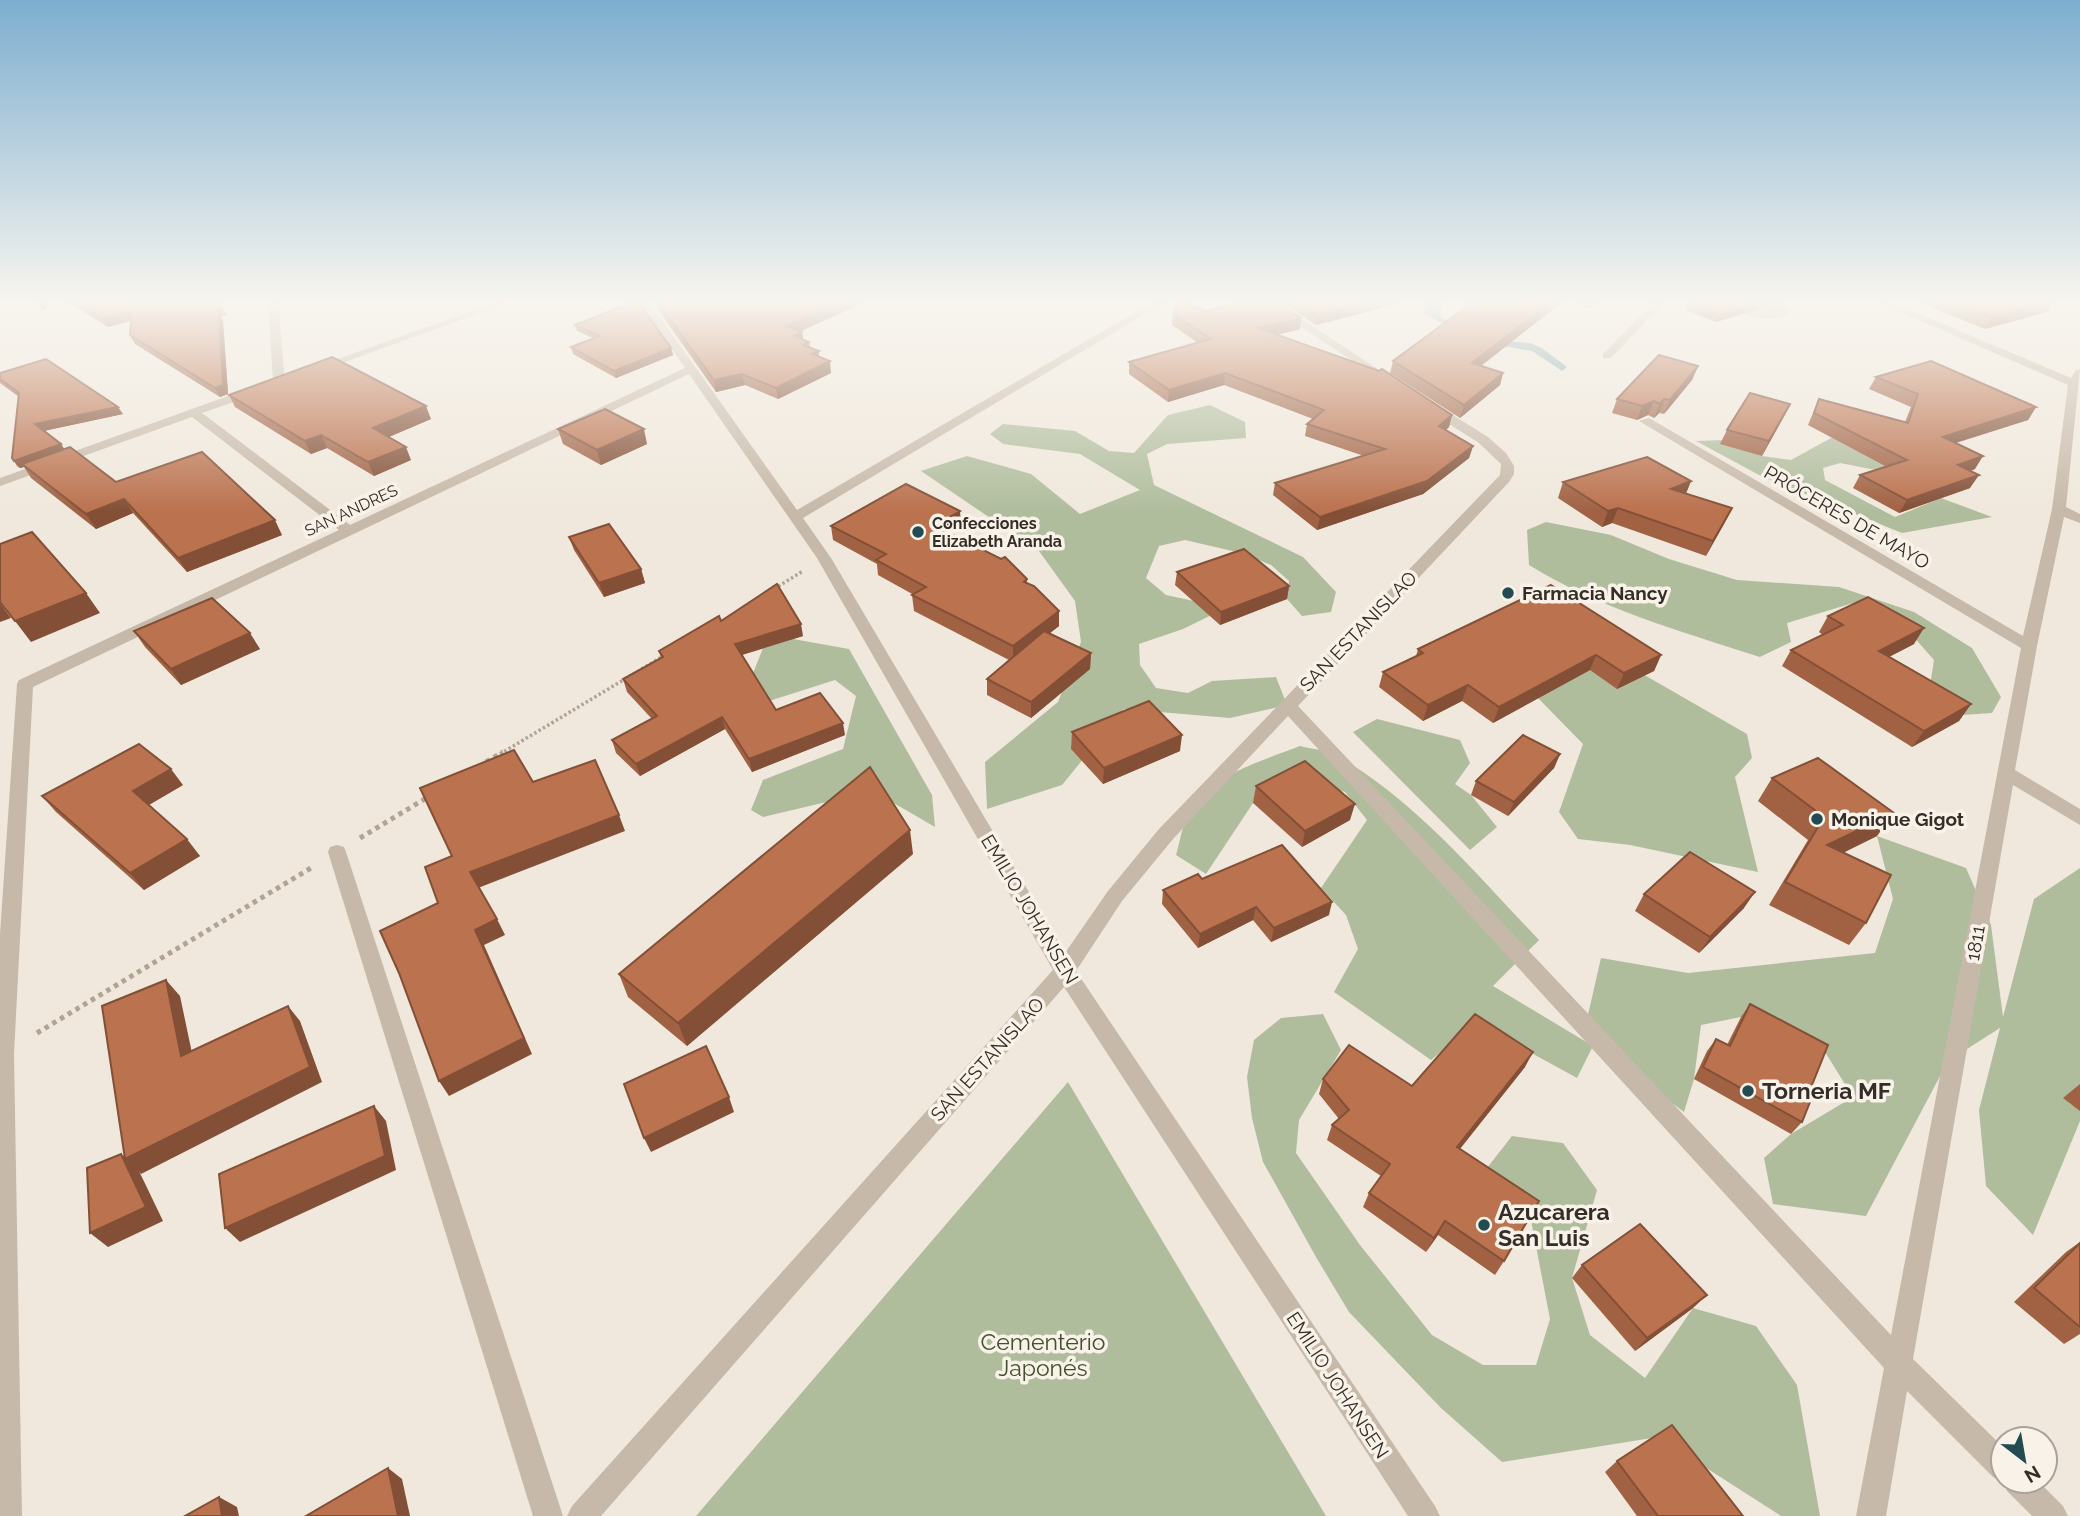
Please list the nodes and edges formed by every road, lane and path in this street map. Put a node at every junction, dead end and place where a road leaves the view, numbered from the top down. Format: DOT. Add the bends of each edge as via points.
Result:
graph roads {
  1 [pos="278,370"];
  2 [pos="314,370"];
  3 [pos="689,370"];
  4 [pos="694,370"];
  5 [pos="1046,370"];
  6 [pos="1374,370"];
  7 [pos="2056,370"];
  8 [pos="305,373"];
  9 [pos="292,377"];
  10 [pos="2077,378"];
  11 [pos="279,382"];
  12 [pos="1399,386"];
  13 [pos="1421,401"];
  14 [pos="194,413"];
  15 [pos="1645,421"];
  16 [pos="0,482"];
  17 [pos="2059,509"];
  18 [pos="797,516"];
  19 [pos="2080,519"];
  20 [pos="349,531"];
  21 [pos="824,558"];
  22 [pos="765,594"];
  23 [pos="2029,646"];
  24 [pos="670,651"];
  25 [pos="1287,705"];
  26 [pos="480,766"];
  27 [pos="2006,772"];
  28 [pos="432,795"];
  29 [pos="2080,818"];
  30 [pos="337,852"];
  31 [pos="1065,971"];
  32 [pos="2,1054"];
  33 [pos="1899,1364"];
  34 [pos="1989,1453"];
  35 [pos="2031,1495"];
  36 [pos="7,1516"];
  37 [pos="548,1516"];
  38 [pos="582,1516"];
  39 [pos="1425,1516"];
  40 [pos="1871,1516"];
  41 [pos="2053,1516"];
  1 -- 11 [label="street"];
  2 -- 8 [label="street"];
  3 -- 20 [label="street, SAN ANDRES"];
  4 -- 18 [label="street, EMILIO JOHANSEN"];
  5 -- 18 [label="street"];
  6 -- 12 [label="street"];
  7 -- 10 [label="street"];
  9 -- 11 [label="street"];
  10 -- 17 [label="street, 1811"];
  11 -- 14 [label="street"];
  13 -- 25 [label="street, SAN ESTANISLAO" via="1489,445 1509,472"];
  14 -- 16 [label="street"];
  14 -- 20 [label="street"];
  15 -- 23 [label="street, PRÓCERES DE MAYO"];
  17 -- 19 [label="street"];
  17 -- 23 [label="street, 1811"];
  18 -- 21 [label="street, EMILIO JOHANSEN"];
  20 -- 32 [label="street, SAN ANDRES" via="25,684"];
  21 -- 22 [label="path"];
  21 -- 31 [label="street, EMILIO JOHANSEN"];
  23 -- 27 [label="street, 1811"];
  24 -- 26 [label="path"];
  25 -- 31 [label="street, SAN ESTANISLAO" via="1140,863"];
  25 -- 33 [label="street"];
  27 -- 29 [label="street"];
  27 -- 33 [label="street, 1811"];
  28 -- 30 [label="path"];
  30 -- 32 [label="path"];
  30 -- 37 [label="street"];
  31 -- 38 [label="street, SAN ESTANISLAO"];
  31 -- 39 [label="street, EMILIO JOHANSEN"];
  32 -- 36 [label="street"];
  33 -- 34 [label="street"];
  33 -- 40 [label="street, 1811"];
  35 -- 41 [label="street"];
}
